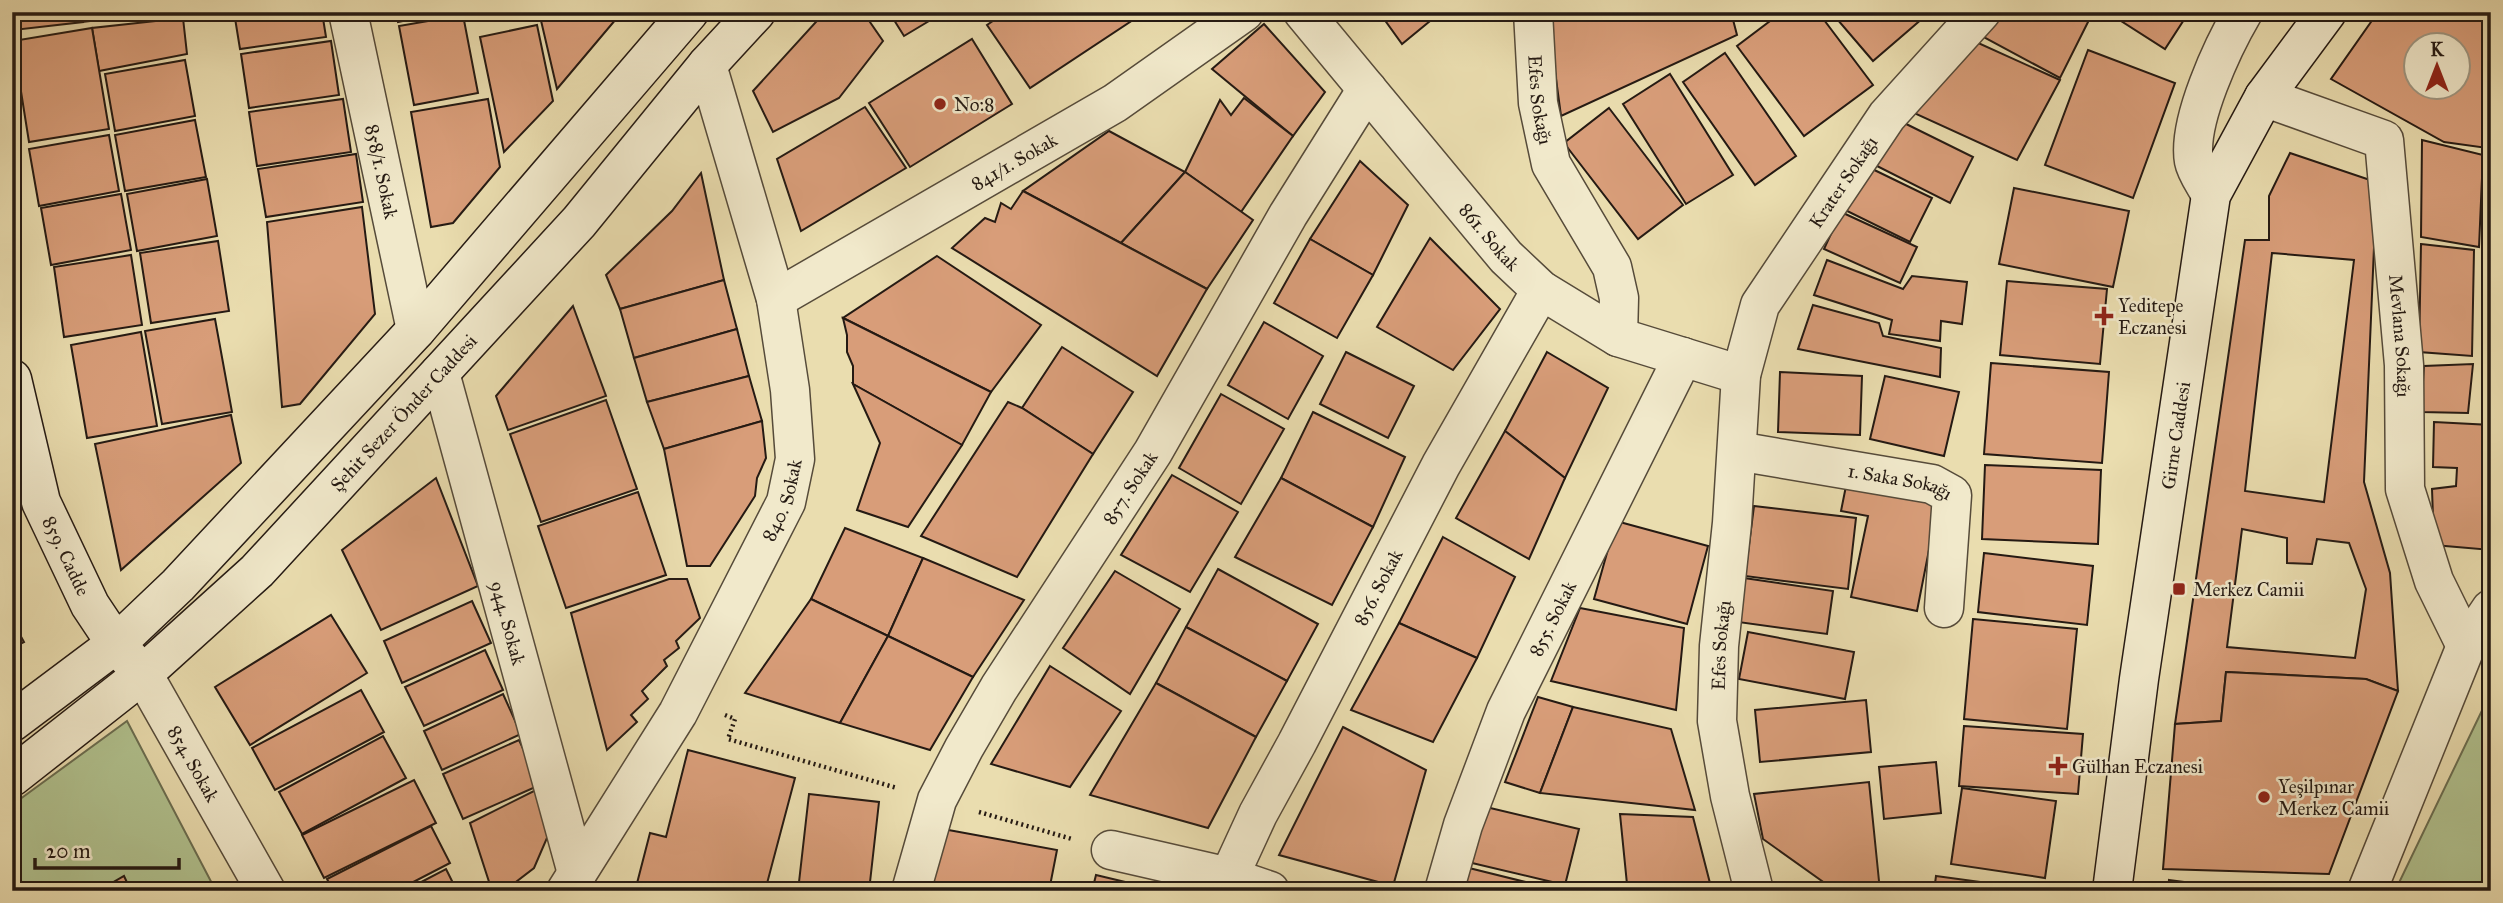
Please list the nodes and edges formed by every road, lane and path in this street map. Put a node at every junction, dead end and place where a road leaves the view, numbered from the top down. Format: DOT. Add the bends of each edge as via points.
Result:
graph roads {
  1 [pos="348,12"];
  2 [pos="690,12"];
  3 [pos="756,12"];
  4 [pos="1244,12"];
  5 [pos="1303,12"];
  6 [pos="1533,12"];
  7 [pos="1982,12"];
  8 [pos="2243,12"];
  9 [pos="2328,12"];
  10 [pos="707,65"];
  11 [pos="1367,89"];
  12 [pos="2264,97"];
  13 [pos="2211,195"];
  14 [pos="1541,290"];
  15 [pos="776,299"];
  16 [pos="416,330"];
  17 [pos="1618,337"];
  18 [pos="1683,357"];
  19 [pos="440,373"];
  20 [pos="1741,375"];
  21 [pos="12,379"];
  22 [pos="1737,451"];
  23 [pos="1944,608"];
  24 [pos="2491,609"];
  25 [pos="116,644"];
  26 [pos="2466,646"];
  27 [pos="143,674"];
  28 [pos="685,699"];
  29 [pos="12,722"];
  30 [pos="12,776"];
  31 [pos="937,800"];
  32 [pos="1111,850"];
  33 [pos="572,882"];
  34 [pos="1228,884"];
  35 [pos="1763,886"];
  36 [pos="266,891"];
  37 [pos="911,891"];
  38 [pos="1270,891"];
  39 [pos="1444,891"];
  40 [pos="2112,891"];
  41 [pos="2367,891"];
  1 -- 16 [label="street, 858/1. Sokak"];
  2 -- 10 [label="street, 840. Sokak"];
  2 -- 16 [label="street"];
  3 -- 10 [label="street, Şehit Sezer Önder Caddesi"];
  4 -- 15 [label="street, 841/1. Sokak" via="1115,103"];
  5 -- 11 [label="street, 861. Sokak"];
  6 -- 17 [label="street, Efes Sokağı" via="1538,103 1552,164 1612,267 1619,298"];
  7 -- 20 [label="street, Krater Sokağı" via="1887,116 1760,305"];
  8 -- 13 [label="street" via="2226,41 2194,127 2194,162"];
  9 -- 12 [label="street, Girne Caddesi"];
  10 -- 15 [label="street, 840. Sokak"];
  10 -- 19 [label="street, Şehit Sezer Önder Caddesi" via="579,222"];
  11 -- 14 [label="street, 861. Sokak" via="1506,257"];
  11 -- 31 [label="street, 857. Sokak" via="1288,215 1153,452 999,688"];
  12 -- 13 [label="street, Girne Caddesi"];
  12 -- 26 [label="street, Mevlana Sokağı" via="2384,140 2404,365 2405,489 2434,581"];
  13 -- 40 [label="street, Girne Caddesi"];
  14 -- 17 [label="street, 861. Sokak"];
  14 -- 34 [label="street, 856. Sokak" via="1441,465 1258,814"];
  15 -- 28 [label="street, 840. Sokak" via="795,458 786,502"];
  16 -- 19 [label="street, 858/1. Sokak"];
  16 -- 25 [label="street" via="178,585"];
  17 -- 18 [label="street, 861. Sokak"];
  18 -- 20 [label="street, 861. Sokak"];
  18 -- 39 [label="street, 855. Sokak" via="1506,710"];
  19 -- 27 [label="street, Şehit Sezer Önder Caddesi" via="257,571"];
  19 -- 33 [label="street, 944. Sokak"];
  20 -- 22 [label="street, Efes Sokağı"];
  21 -- 25 [label="street, 859. Cadde" via="41,502 90,605"];
  22 -- 23 [label="street, 1. Saka Sokağı" via="1932,484 1952,495"];
  22 -- 35 [label="street, Efes Sokağı" via="1719,646 1717,721 1730,796"];
  24 -- 26 [label="street"];
  25 -- 27 [label="street, 859. Cadde"];
  25 -- 29 [label="street"];
  26 -- 41 [label="street"];
  27 -- 30 [label="street, Şehit Sezer Önder Caddesi"];
  27 -- 36 [label="street, 854. Sokak"];
  28 -- 31 [label="path" via="735,719 728,739"];
  28 -- 33 [label="street, 840. Sokak"];
  31 -- 32 [label="path"];
  31 -- 37 [label="street, 857. Sokak"];
  32 -- 34 [label="street"];
  34 -- 38 [label="street"];
}
